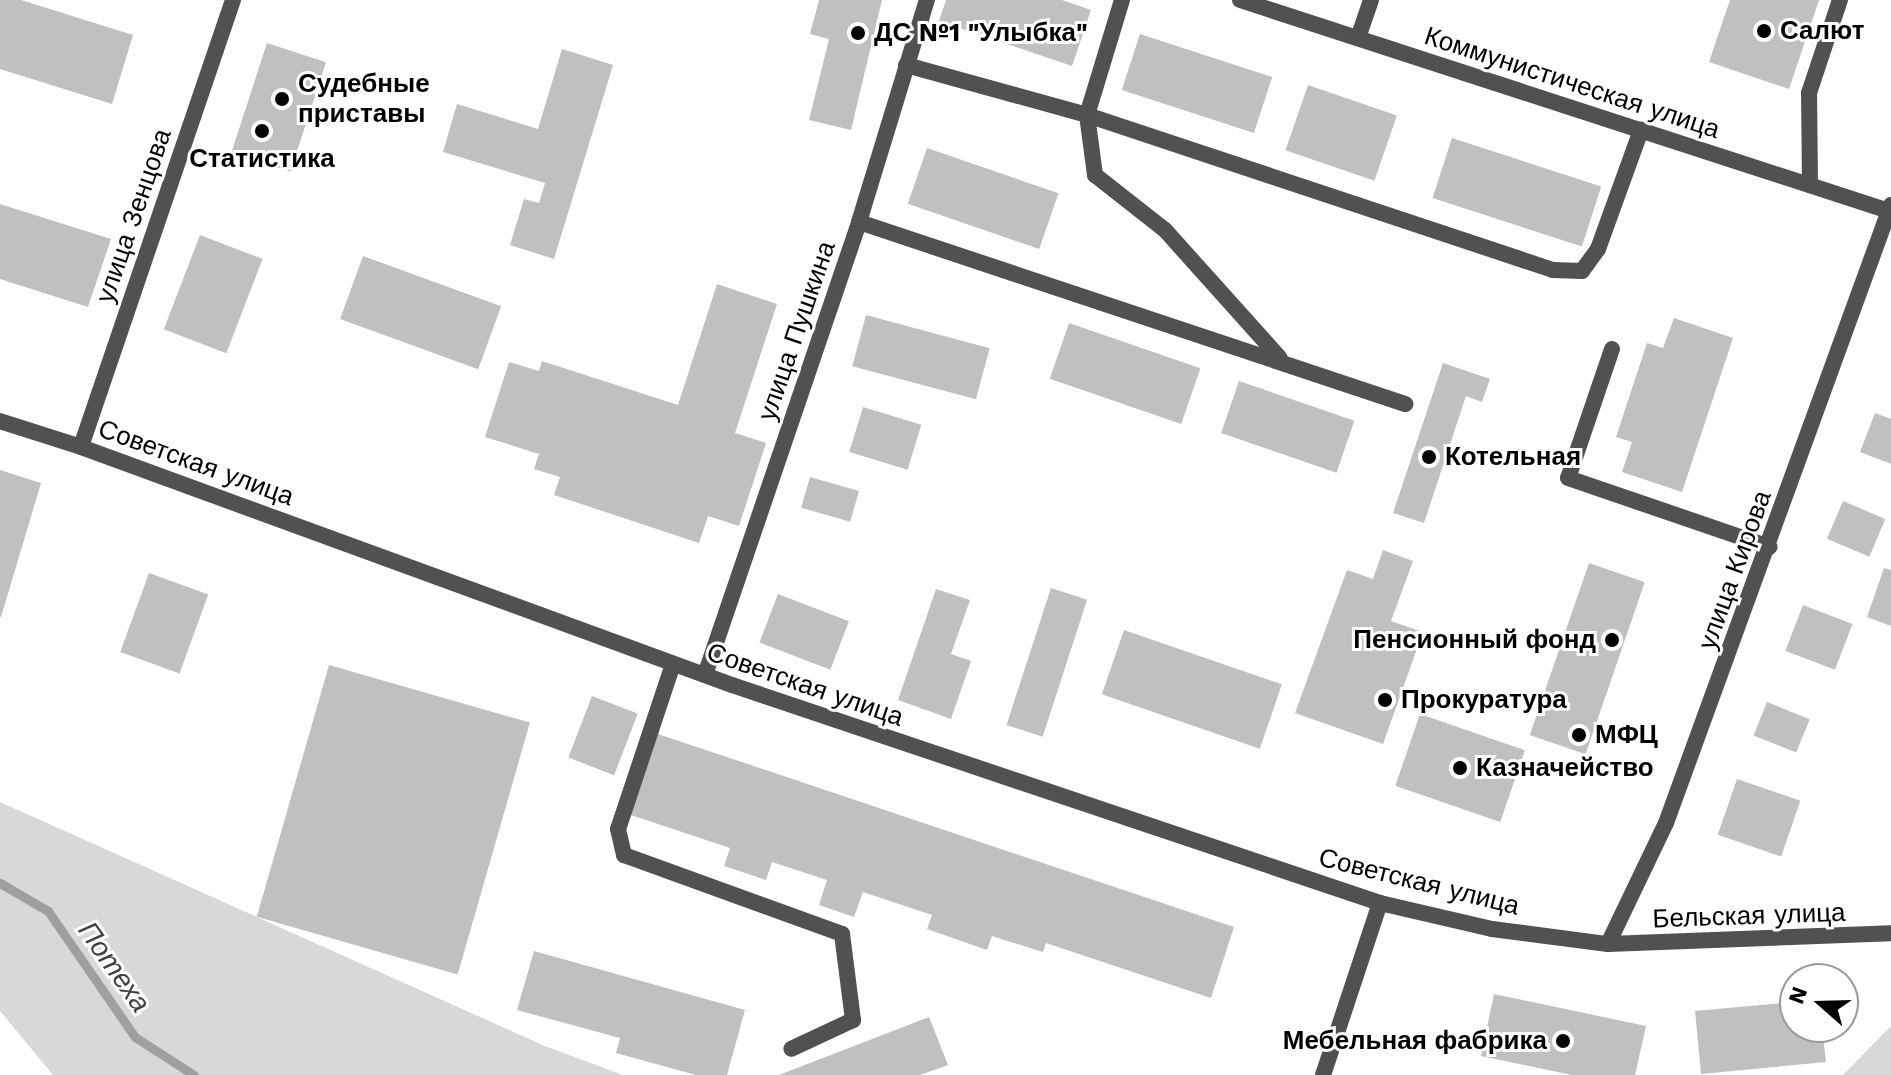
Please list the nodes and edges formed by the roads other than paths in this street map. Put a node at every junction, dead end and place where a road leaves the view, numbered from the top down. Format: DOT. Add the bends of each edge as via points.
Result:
graph roads {
  1 [pos="233,0"];
  2 [pos="927,0"];
  3 [pos="1122,0"];
  4 [pos="1240,0"];
  5 [pos="1371,0"];
  6 [pos="1840,0"];
  7 [pos="1358,38"];
  8 [pos="906,65"];
  9 [pos="1087,115"];
  10 [pos="1641,130"];
  11 [pos="1810,185"];
  12 [pos="1890,208"];
  13 [pos="859,222"];
  14 [pos="1612,349"];
  15 [pos="1282,361"];
  16 [pos="1405,404"];
  17 [pos="0,421"];
  18 [pos="81,447"];
  19 [pos="1770,547"];
  20 [pos="673,664"];
  21 [pos="705,675"];
  22 [pos="1380,903"];
  23 [pos="1891,933"];
  24 [pos="1608,944"];
  25 [pos="791,1049"];
  26 [pos="1323,1075"];
  1 -- 18 [label="street, улица Зенцова"];
  2 -- 8 [label="street, улица Пушкина"];
  3 -- 9 [label="street"];
  4 -- 7 [label="street, Коммунистическая улица"];
  5 -- 7 [label="street"];
  6 -- 11 [label="street" via="1809,93"];
  7 -- 10 [label="street, Коммунистическая улица"];
  8 -- 9 [label="street"];
  8 -- 13 [label="street, улица Пушкина"];
  9 -- 10 [label="street" via="1553,270 1582,271 1598,249"];
  9 -- 15 [label="street" via="1095,175 1165,230"];
  10 -- 11 [label="street, Коммунистическая улица"];
  11 -- 12 [label="street, Коммунистическая улица"];
  12 -- 19 [label="street, улица Кирова"];
  13 -- 15 [label="street"];
  13 -- 21 [label="street, улица Пушкина"];
  14 -- 19 [label="street" via="1568,478"];
  15 -- 16 [label="street"];
  17 -- 18 [label="street, Советская улица"];
  18 -- 20 [label="street, Советская улица"];
  19 -- 24 [label="street, улица Кирова" via="1666,823"];
  20 -- 21 [label="street, Советская улица"];
  20 -- 25 [label="street" via="618,829 624,855 842,934 853,1020"];
  21 -- 22 [label="street, Советская улица"];
  22 -- 24 [label="street, Советская улица" via="1492,929"];
  22 -- 26 [label="street"];
  23 -- 24 [label="street, Бельская улица"];
}
